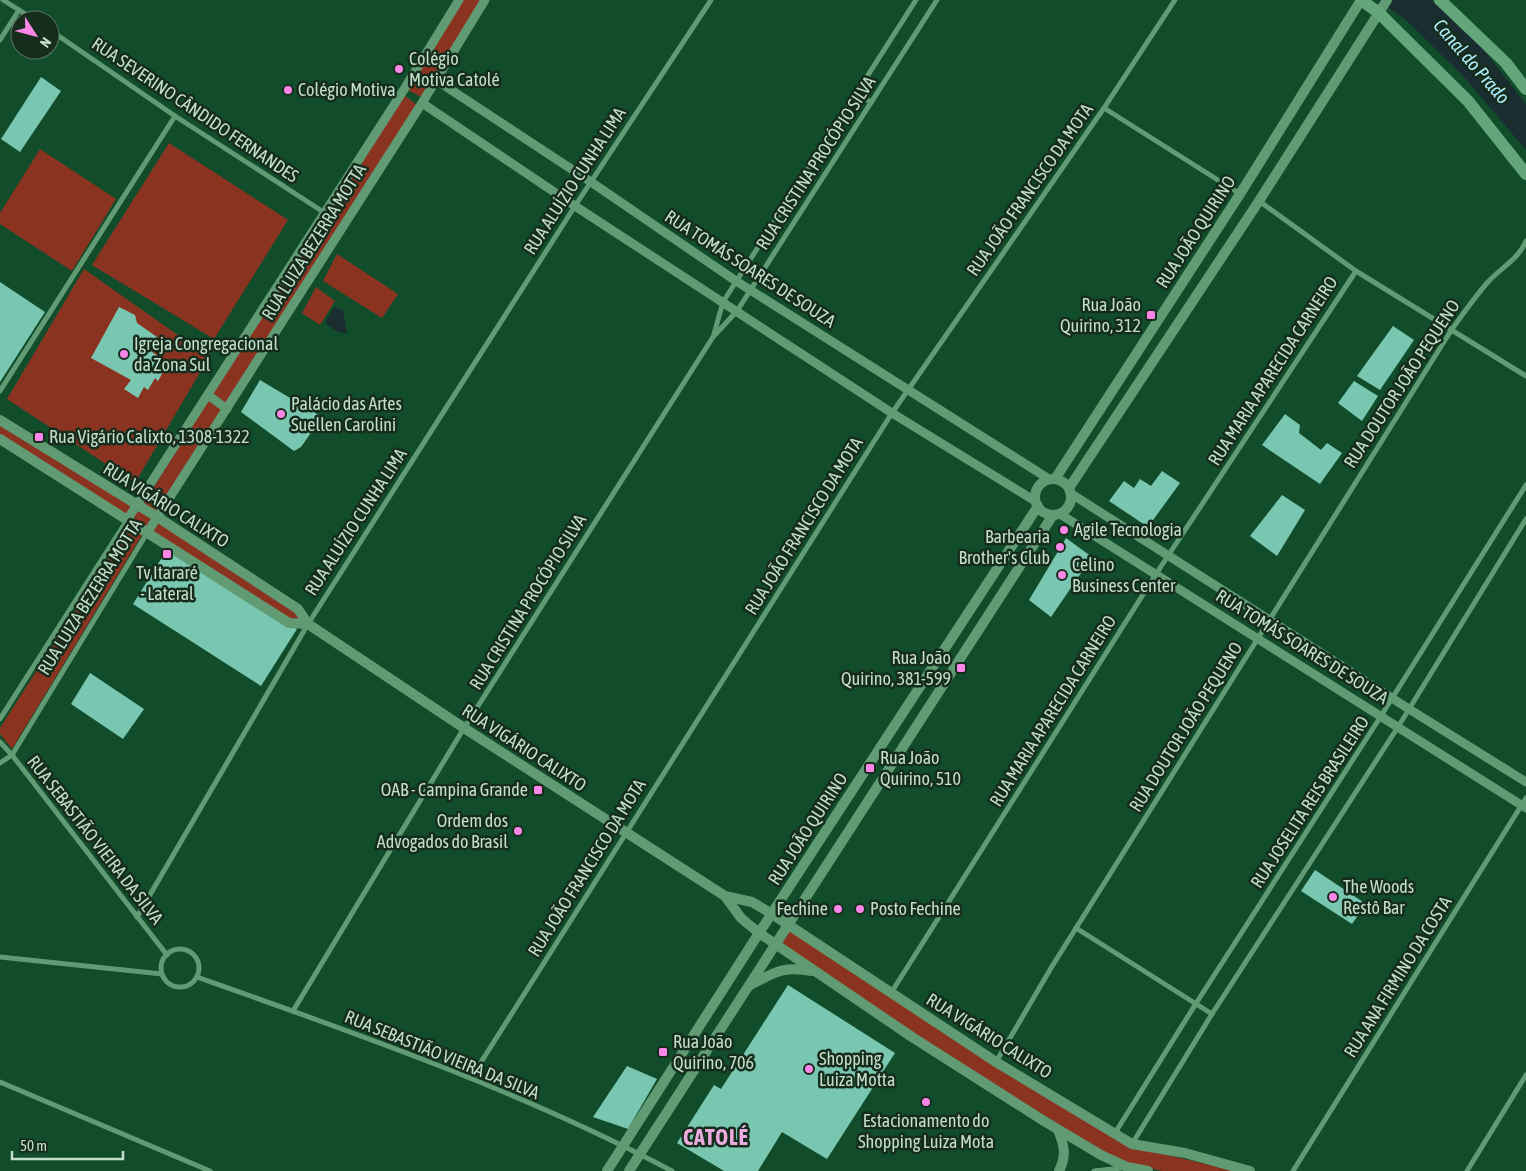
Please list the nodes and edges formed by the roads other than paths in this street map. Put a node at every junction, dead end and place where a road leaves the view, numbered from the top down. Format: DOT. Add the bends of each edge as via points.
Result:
graph roads {
  1 [pos="3,0"];
  2 [pos="459,0"];
  3 [pos="486,0"];
  4 [pos="711,0"];
  5 [pos="916,0"];
  6 [pos="937,0"];
  7 [pos="1176,0"];
  8 [pos="1361,0"];
  9 [pos="1440,0"];
  10 [pos="1383,7"];
  11 [pos="19,10"];
  12 [pos="10,24"];
  13 [pos="60,37"];
  14 [pos="0,40"];
  15 [pos="436,80"];
  16 [pos="1526,89"];
  17 [pos="856,94"];
  18 [pos="871,102"];
  19 [pos="422,103"];
  20 [pos="1104,108"];
  21 [pos="175,116"];
  22 [pos="1526,174"];
  23 [pos="591,182"];
  24 [pos="1240,194"];
  25 [pos="1259,201"];
  26 [pos="575,206"];
  27 [pos="325,213"];
  28 [pos="1526,241"];
  29 [pos="1356,271"];
  30 [pos="736,281"];
  31 [pos="750,290"];
  32 [pos="723,302"];
  33 [pos="737,311"];
  34 [pos="1452,329"];
  35 [pos="713,337"];
  36 [pos="1526,376"];
  37 [pos="908,390"];
  38 [pos="0,391"];
  39 [pos="208,395"];
  40 [pos="227,409"];
  41 [pos="892,413"];
  42 [pos="0,420"];
  43 [pos="0,439"];
  44 [pos="1052,479"];
  45 [pos="1526,486"];
  46 [pos="1070,491"];
  47 [pos="1036,504"];
  48 [pos="137,505"];
  49 [pos="1056,514"];
  50 [pos="158,518"];
  51 [pos="1526,519"];
  52 [pos="127,520"];
  53 [pos="148,533"];
  54 [pos="1168,557"];
  55 [pos="1156,574"];
  56 [pos="1269,619"];
  57 [pos="308,624"];
  58 [pos="1257,639"];
  59 [pos="1392,698"];
  60 [pos="1409,710"];
  61 [pos="1381,716"];
  62 [pos="0,720"];
  63 [pos="1398,727"];
  64 [pos="464,728"];
  65 [pos="0,742"];
  66 [pos="12,755"];
  67 [pos="0,763"];
  68 [pos="1526,782"];
  69 [pos="1524,804"];
  70 [pos="626,833"];
  71 [pos="725,896"];
  72 [pos="772,914"];
  73 [pos="137,917"];
  74 [pos="788,926"];
  75 [pos="1076,928"];
  76 [pos="759,933"];
  77 [pos="776,944"];
  78 [pos="167,955"];
  79 [pos="0,957"];
  80 [pos="815,972"];
  81 [pos="162,974"];
  82 [pos="197,978"];
  83 [pos="749,985"];
  84 [pos="891,992"];
  85 [pos="1195,1005"];
  86 [pos="293,1011"];
  87 [pos="1212,1014"];
  88 [pos="996,1062"];
  89 [pos="1526,1075"];
  90 [pos="470,1078"];
  91 [pos="0,1082"];
  92 [pos="1058,1130"];
  93 [pos="1115,1133"];
  94 [pos="1132,1144"];
  95 [pos="624,1146"];
  96 [pos="640,1154"];
  97 [pos="1127,1167"];
  98 [pos="210,1171"];
  99 [pos="607,1171"];
  100 [pos="629,1171"];
  101 [pos="672,1171"];
  102 [pos="1059,1171"];
  103 [pos="1094,1171"];
  104 [pos="1148,1171"];
  105 [pos="1250,1171"];
  106 [pos="1293,1171"];
  107 [pos="1466,1171"];
  1 -- 11 [label="street"];
  2 -- 27 [label="street, RUA LUIZA BEZERRA MOTTA"];
  3 -- 15 [label="street, RUA LUIZA BEZERRA MOTTA"];
  4 -- 23 [label="street, RUA ALUÍZIO CUNHA LIMA"];
  5 -- 17 [label="street, RUA CRISTINA PROCÓPIO SILVA"];
  6 -- 18 [label="street, RUA CRISTINA PROCÓPIO SILVA"];
  7 -- 20 [label="street, RUA JOÃO FRANCISCO DA MOTA"];
  8 -- 10 [label="main road"];
  8 -- 24 [label="main road, RUA JOÃO QUIRINO"];
  9 -- 16 [label="main road" via="1506,63"];
  10 -- 22 [label="main road" via="1468,101"];
  10 -- 25 [label="main road, RUA JOÃO QUIRINO"];
  12 -- 14 [label="street"];
  13 -- 21 [label="street, RUA SEVERINO CÂNDIDO FERNANDES"];
  15 -- 19 [label="street, RUA LUIZA BEZERRA MOTTA"];
  15 -- 23 [label="street, RUA TOMÁS SOARES DE SOUZA"];
  17 -- 18 [label="street"];
  17 -- 30 [label="street, RUA CRISTINA PROCÓPIO SILVA"];
  18 -- 31 [label="street, RUA CRISTINA PROCÓPIO SILVA"];
  19 -- 26 [label="street"];
  19 -- 40 [label="street, RUA LUIZA BEZERRA MOTTA"];
  20 -- 24 [label="street"];
  20 -- 37 [label="street, RUA JOÃO FRANCISCO DA MOTA"];
  21 -- 27 [label="street, RUA SEVERINO CÂNDIDO FERNANDES"];
  21 -- 38 [label="street"];
  23 -- 26 [label="street, RUA ALUÍZIO CUNHA LIMA"];
  23 -- 30 [label="street, RUA TOMÁS SOARES DE SOUZA"];
  24 -- 44 [label="main road, RUA JOÃO QUIRINO"];
  25 -- 29 [label="street"];
  25 -- 46 [label="main road, RUA JOÃO QUIRINO"];
  26 -- 32 [label="street"];
  26 -- 57 [label="street, RUA ALUÍZIO CUNHA LIMA"];
  27 -- 39 [label="street, RUA LUIZA BEZERRA MOTTA"];
  28 -- 34 [label="street, RUA DOUTOR JOÃO PEQUENO" via="1517,256 1486,283"];
  29 -- 34 [label="street"];
  29 -- 54 [label="street, RUA MARIA APARECIDA CARNEIRO"];
  30 -- 31 [label="street, RUA TOMÁS SOARES DE SOUZA"];
  30 -- 32 [label="street, RUA CRISTINA PROCÓPIO SILVA"];
  31 -- 33 [label="street, RUA CRISTINA PROCÓPIO SILVA"];
  31 -- 37 [label="street, RUA TOMÁS SOARES DE SOUZA"];
  32 -- 33 [label="street"];
  32 -- 35 [label="street, RUA CRISTINA PROCÓPIO SILVA"];
  33 -- 35 [label="street, RUA CRISTINA PROCÓPIO SILVA"];
  33 -- 41 [label="street"];
  34 -- 36 [label="street"];
  34 -- 56 [label="street, RUA DOUTOR JOÃO PEQUENO"];
  35 -- 64 [label="street, RUA CRISTINA PROCÓPIO SILVA"];
  37 -- 41 [label="street, RUA JOÃO FRANCISCO DA MOTA"];
  37 -- 44 [label="street, RUA TOMÁS SOARES DE SOUZA"];
  39 -- 40 [label="street"];
  39 -- 48 [label="street, RUA LUIZA BEZERRA MOTTA"];
  40 -- 50 [label="street, RUA LUIZA BEZERRA MOTTA"];
  41 -- 47 [label="street"];
  41 -- 70 [label="street, RUA JOÃO FRANCISCO DA MOTA"];
  42 -- 48 [label="main road, RUA VIGÁRIO CALIXTO"];
  43 -- 52 [label="main road, RUA VIGÁRIO CALIXTO"];
  44 -- 46 [label="main road" via="1065,483"];
  44 -- 47 [label="main road" via="1036,490"];
  45 -- 59 [label="street, RUA JOSELITA REIS BRASILEIRO"];
  46 -- 49 [label="main road" via="1069,505"];
  46 -- 54 [label="street, RUA TOMÁS SOARES DE SOUZA"];
  47 -- 49 [label="main road" via="1042,511"];
  47 -- 72 [label="main road, RUA JOÃO QUIRINO"];
  48 -- 50 [label="main road, RUA VIGÁRIO CALIXTO"];
  48 -- 52 [label="street, RUA LUIZA BEZERRA MOTTA"];
  49 -- 55 [label="street, RUA TOMÁS SOARES DE SOUZA"];
  49 -- 74 [label="main road, RUA JOÃO QUIRINO"];
  50 -- 53 [label="street, RUA LUIZA BEZERRA MOTTA"];
  50 -- 57 [label="main road, RUA VIGÁRIO CALIXTO" via="298,609"];
  51 -- 60 [label="street, RUA JOSELITA REIS BRASILEIRO"];
  52 -- 53 [label="main road, RUA VIGÁRIO CALIXTO"];
  52 -- 62 [label="street, RUA LUIZA BEZERRA MOTTA"];
  53 -- 57 [label="main road, RUA VIGÁRIO CALIXTO" via="289,623"];
  53 -- 66 [label="street, RUA LUIZA BEZERRA MOTTA"];
  54 -- 55 [label="street, RUA MARIA APARECIDA CARNEIRO"];
  54 -- 56 [label="street, RUA TOMÁS SOARES DE SOUZA"];
  55 -- 58 [label="street, RUA TOMÁS SOARES DE SOUZA"];
  55 -- 84 [label="street, RUA MARIA APARECIDA CARNEIRO"];
  56 -- 58 [label="street, RUA DOUTOR JOÃO PEQUENO"];
  56 -- 59 [label="street, RUA TOMÁS SOARES DE SOUZA"];
  57 -- 64 [label="main road, RUA VIGÁRIO CALIXTO"];
  57 -- 73 [label="street, RUA ALUÍZIO CUNHA LIMA"];
  58 -- 61 [label="street, RUA TOMÁS SOARES DE SOUZA"];
  58 -- 75 [label="street, RUA DOUTOR JOÃO PEQUENO"];
  59 -- 60 [label="street, RUA TOMÁS SOARES DE SOUZA"];
  59 -- 61 [label="street, RUA JOSELITA REIS BRASILEIRO"];
  60 -- 63 [label="street, RUA JOSELITA REIS BRASILEIRO"];
  60 -- 68 [label="street, RUA TOMÁS SOARES DE SOUZA"];
  61 -- 63 [label="street, RUA TOMÁS SOARES DE SOUZA"];
  61 -- 85 [label="street, RUA JOSELITA REIS BRASILEIRO"];
  63 -- 69 [label="street, RUA TOMÁS SOARES DE SOUZA"];
  63 -- 87 [label="street, RUA JOSELITA REIS BRASILEIRO"];
  64 -- 70 [label="main road, RUA VIGÁRIO CALIXTO"];
  64 -- 86 [label="street, RUA CRISTINA PROCÓPIO SILVA"];
  65 -- 66 [label="street, RUA SEBASTIÃO VIEIRA DA SILVA"];
  66 -- 67 [label="street"];
  66 -- 73 [label="street, RUA SEBASTIÃO VIEIRA DA SILVA"];
  69 -- 106 [label="street, RUA ANA FIRMINO DA COSTA"];
  70 -- 71 [label="main road, RUA VIGÁRIO CALIXTO"];
  70 -- 90 [label="street, RUA JOÃO FRANCISCO DA MOTA"];
  71 -- 72 [label="main road, RUA VIGÁRIO CALIXTO" via="752,902"];
  71 -- 76 [label="main road, RUA VIGÁRIO CALIXTO" via="741,918"];
  72 -- 74 [label="main road, RUA VIGÁRIO CALIXTO"];
  72 -- 76 [label="main road, RUA JOÃO QUIRINO"];
  73 -- 78 [label="street, RUA SEBASTIÃO VIEIRA DA SILVA"];
  74 -- 77 [label="main road, RUA JOÃO QUIRINO"];
  74 -- 84 [label="main road, RUA VIGÁRIO CALIXTO"];
  75 -- 85 [label="street"];
  75 -- 88 [label="street, RUA DOUTOR JOÃO PEQUENO"];
  76 -- 77 [label="main road, RUA VIGÁRIO CALIXTO"];
  76 -- 95 [label="main road, RUA JOÃO QUIRINO"];
  77 -- 80 [label="main road, RUA VIGÁRIO CALIXTO"];
  77 -- 83 [label="main road, RUA JOÃO QUIRINO"];
  78 -- 81 [label="street" via="161,964"];
  78 -- 82 [label="street" via="180,949 192,954 199,965"];
  79 -- 81 [label="street"];
  80 -- 83 [label="main road" via="793,968 779,970"];
  80 -- 92 [label="main road, RUA VIGÁRIO CALIXTO"];
  81 -- 82 [label="street" via="176,987 188,986"];
  82 -- 86 [label="street, RUA SEBASTIÃO VIEIRA DA SILVA"];
  83 -- 96 [label="main road, RUA JOÃO QUIRINO"];
  84 -- 88 [label="main road, RUA VIGÁRIO CALIXTO"];
  85 -- 87 [label="street"];
  85 -- 93 [label="street, RUA JOSELITA REIS BRASILEIRO"];
  86 -- 90 [label="street, RUA SEBASTIÃO VIEIRA DA SILVA"];
  87 -- 94 [label="street, RUA JOSELITA REIS BRASILEIRO"];
  88 -- 93 [label="main road, RUA VIGÁRIO CALIXTO"];
  89 -- 107 [label="street"];
  90 -- 95 [label="street, RUA SEBASTIÃO VIEIRA DA SILVA"];
  91 -- 98 [label="street"];
  92 -- 97 [label="main road, RUA VIGÁRIO CALIXTO" via="1101,1156"];
  92 -- 102 [label="main road" via="1065,1146"];
  93 -- 94 [label="main road, RUA VIGÁRIO CALIXTO"];
  94 -- 105 [label="main road, RUA VIGÁRIO CALIXTO" via="1185,1153"];
  95 -- 96 [label="street, RUA SEBASTIÃO VIEIRA DA SILVA"];
  95 -- 99 [label="main road, RUA JOÃO QUIRINO"];
  96 -- 100 [label="main road, RUA JOÃO QUIRINO"];
  96 -- 101 [label="street, RUA SEBASTIÃO VIEIRA DA SILVA"];
  97 -- 103 [label="street"];
  97 -- 104 [label="main road, RUA VIGÁRIO CALIXTO"];
}
